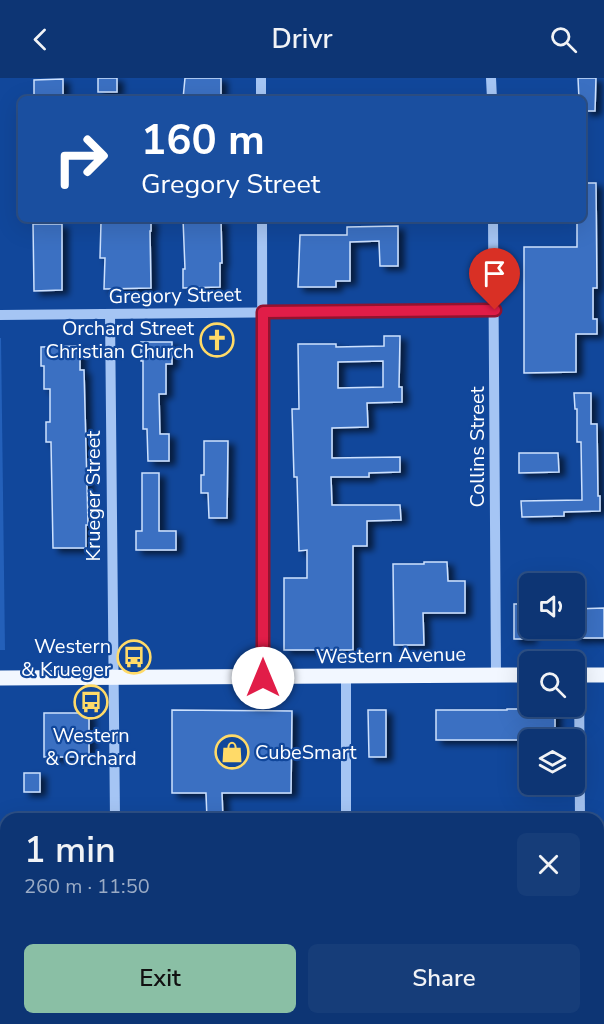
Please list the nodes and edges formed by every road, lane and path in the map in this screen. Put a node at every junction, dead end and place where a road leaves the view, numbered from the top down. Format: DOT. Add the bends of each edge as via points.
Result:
graph roads {
  1 [pos="261,78"];
  2 [pos="491,78"];
  3 [pos="261,96"];
  4 [pos="492,96"];
  5 [pos="262,222"];
  6 [pos="493,222"];
  7 [pos="495,310"];
  8 [pos="263,312"];
  9 [pos="110,314"];
  10 [pos="0,315"];
  11 [pos="496,675"];
  12 [pos="519,675"];
  13 [pos="585,675"];
  14 [pos="604,675"];
  15 [pos="346,677"];
  16 [pos="0,678"];
  17 [pos="263,678"];
  18 [pos="112,679"];
  19 [pos="578,717"];
  20 [pos="115,813"];
  21 [pos="346,813"];
  22 [pos="580,813"];
  1 -- 3 [label="street"];
  2 -- 4 [label="street"];
  5 -- 8 [label="street"];
  6 -- 7 [label="street, Collins Street"];
  7 -- 8 [label="street, Gregory Street"];
  7 -- 11 [label="street, Collins Street"];
  8 -- 9 [label="street, Gregory Street"];
  8 -- 17 [label="street"];
  9 -- 10 [label="street, Gregory Street"];
  9 -- 18 [label="street, Krueger Street"];
  11 -- 12 [label="main road, Western Avenue"];
  11 -- 15 [label="main road, Western Avenue"];
  13 -- 14 [label="main road"];
  15 -- 17 [label="main road, Western Avenue"];
  15 -- 21 [label="street"];
  16 -- 18 [label="main road, Western Avenue"];
  17 -- 18 [label="main road, Western Avenue"];
  18 -- 20 [label="street, Krueger Street"];
  19 -- 22 [label="street"];
}
